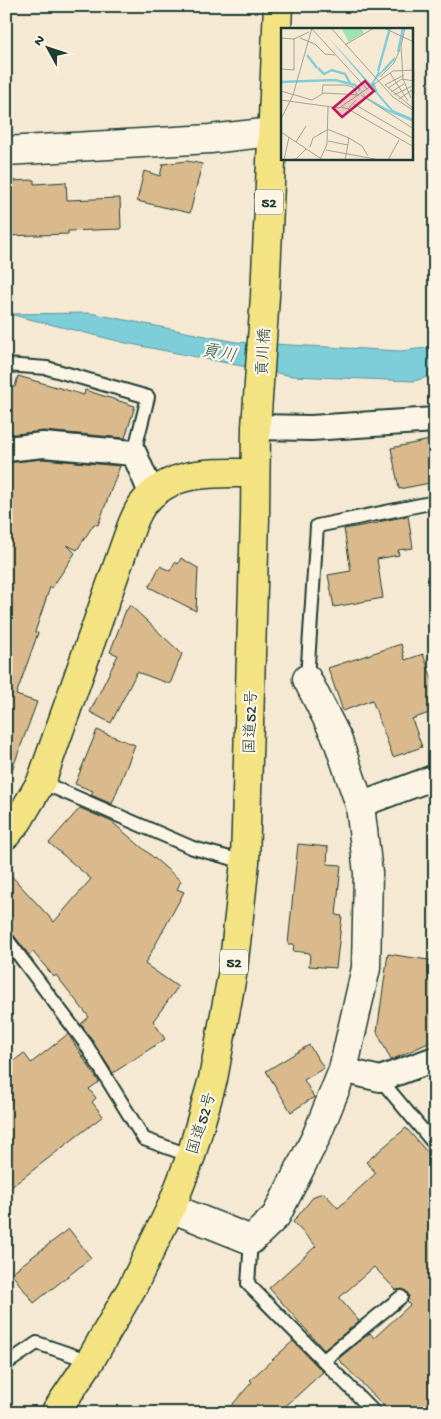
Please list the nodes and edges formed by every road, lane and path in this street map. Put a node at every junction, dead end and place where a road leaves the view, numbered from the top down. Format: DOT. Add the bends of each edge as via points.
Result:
graph roads {
  1 [pos="278,6"];
  2 [pos="272,120"];
  3 [pos="6,151"];
  4 [pos="6,365"];
  5 [pos="257,417"];
  6 [pos="435,420"];
  7 [pos="6,449"];
  8 [pos="134,453"];
  9 [pos="255,473"];
  10 [pos="152,495"];
  11 [pos="435,502"];
  12 [pos="307,679"];
  13 [pos="435,777"];
  14 [pos="41,782"];
  15 [pos="360,805"];
  16 [pos="6,835"];
  17 [pos="245,862"];
  18 [pos="6,938"];
  19 [pos="435,1059"];
  20 [pos="343,1070"];
  21 [pos="380,1079"];
  22 [pos="435,1145"];
  23 [pos="191,1156"];
  24 [pos="172,1208"];
  25 [pos="251,1240"];
  26 [pos="401,1297"];
  27 [pos="324,1360"];
  28 [pos="90,1361"];
  29 [pos="6,1364"];
  30 [pos="55,1413"];
  31 [pos="375,1413"];
  1 -- 2 [label="highway, 52"];
  2 -- 3 [label="street" via="210,139"];
  2 -- 5 [label="highway, 貢川橋 / 52"];
  4 -- 8 [label="lane" via="47,368 148,397"];
  5 -- 6 [label="street" via="311,428"];
  5 -- 9 [label="highway, 52"];
  7 -- 8 [label="street" via="43,445"];
  8 -- 10 [label="street"];
  9 -- 10 [label="highway" via="200,473 162,486"];
  9 -- 17 [label="highway, 国道52号 / 52"];
  10 -- 14 [label="highway" via="142,505 132,525"];
  11 -- 12 [label="lane" via="317,526"];
  12 -- 15 [label="street" via="336,738"];
  13 -- 15 [label="street"];
  14 -- 16 [label="highway"];
  14 -- 17 [label="lane" via="193,848"];
  15 -- 20 [label="street" via="368,873 366,968"];
  17 -- 23 [label="highway, 国道52号 / 52" via="233,970 213,1079"];
  18 -- 23 [label="lane" via="85,1043 144,1139"];
  19 -- 21 [label="street"];
  20 -- 21 [label="street"];
  20 -- 25 [label="street" via="316,1137 276,1216"];
  21 -- 22 [label="lane"];
  23 -- 24 [label="highway, 国道52号 / 52"];
  24 -- 25 [label="street"];
  24 -- 28 [label="highway, 国道52号 / 52"];
  25 -- 27 [label="lane" via="248,1284"];
  26 -- 27 [label="lane"];
  27 -- 31 [label="lane"];
  28 -- 29 [label="lane" via="37,1343"];
  28 -- 30 [label="highway, 国道52号 / 52"];
}
